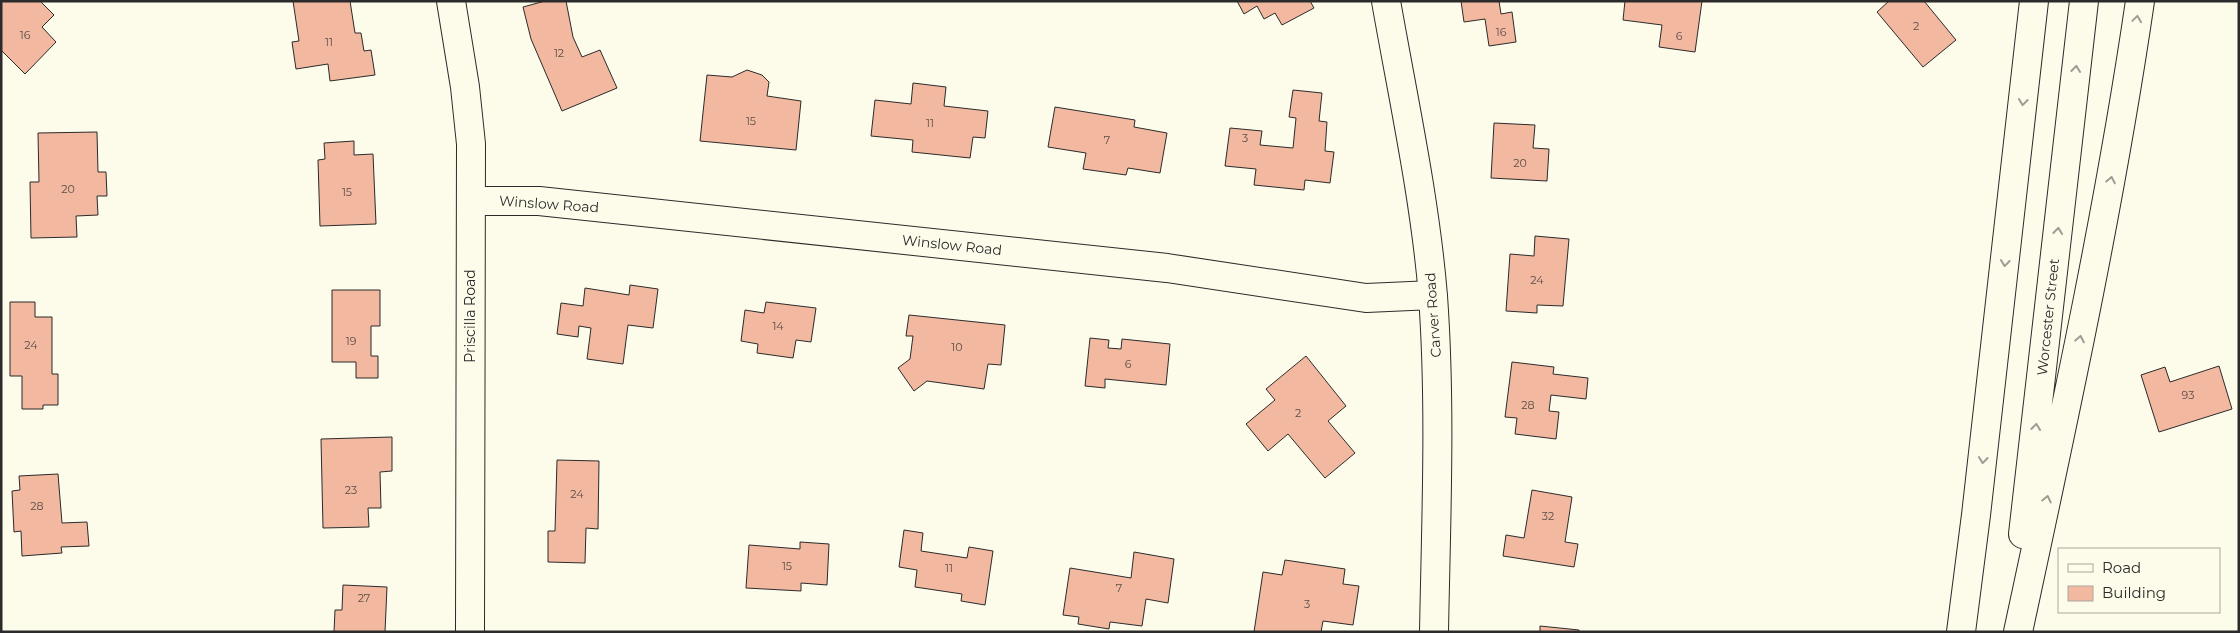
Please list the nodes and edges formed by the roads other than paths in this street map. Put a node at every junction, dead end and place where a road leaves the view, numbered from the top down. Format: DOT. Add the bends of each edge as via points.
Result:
graph roads {
  1 [pos="451,1"];
  2 [pos="1386,1"];
  3 [pos="2034,1"];
  4 [pos="2084,1"];
  5 [pos="2140,1"];
  6 [pos="470,201"];
  7 [pos="1433,295"];
  8 [pos="470,632"];
  9 [pos="1434,632"];
  10 [pos="1961,632"];
  11 [pos="2009,632"];
  12 [pos="2018,632"];
  1 -- 6 [label="main road, Priscilla Road" via="468,115"];
  2 -- 7 [label="main road, Carver Road"];
  3 -- 10 [label="main road, one-way"];
  11 -- 4 [label="main road, Worcester Street, one-way"];
  12 -- 5 [label="main road, one-way" via="2072,384 2119,138"];
  6 -- 7 [label="main road, Winslow Road" via="538,201 1167,268 1366,298"];
  6 -- 8 [label="main road, Priscilla Road"];
  7 -- 9 [label="main road, Carver Road" via="1437,488"];
}
